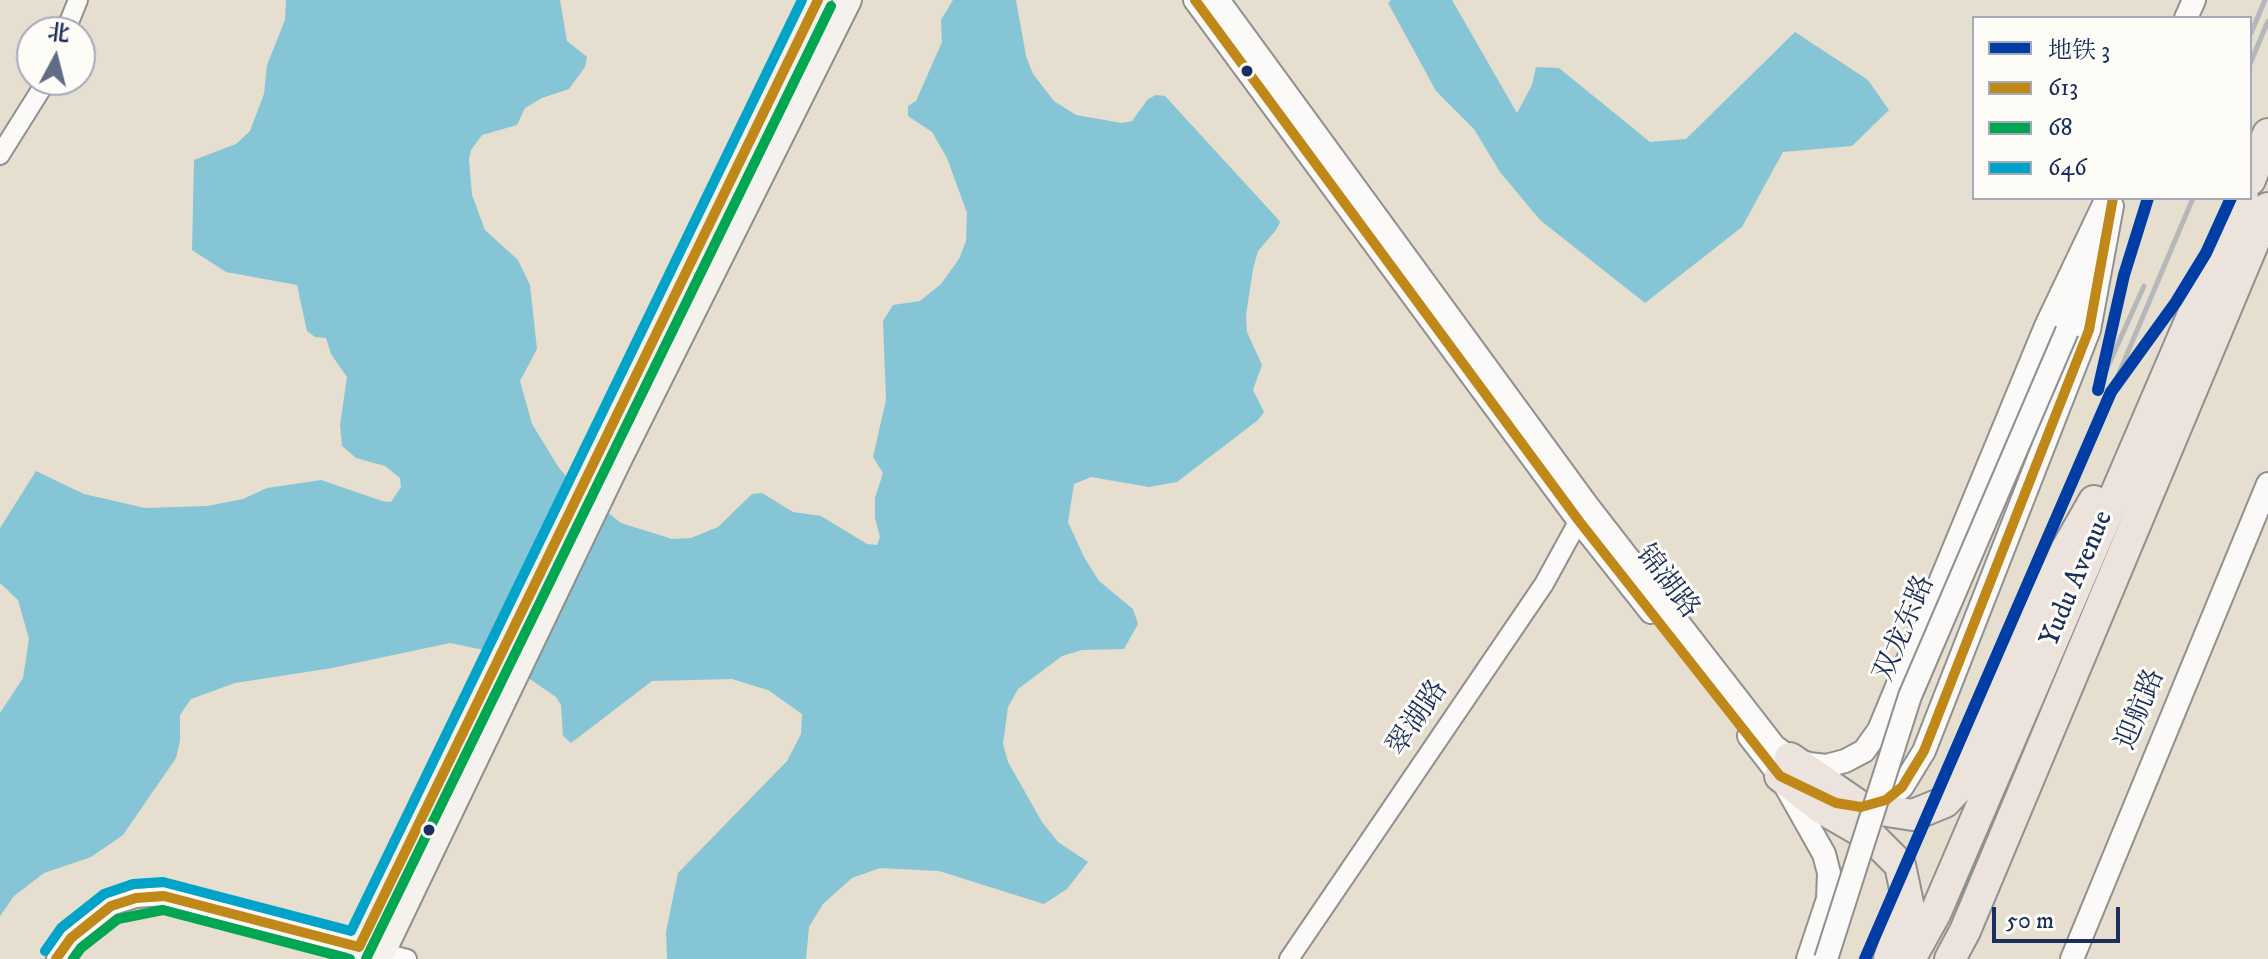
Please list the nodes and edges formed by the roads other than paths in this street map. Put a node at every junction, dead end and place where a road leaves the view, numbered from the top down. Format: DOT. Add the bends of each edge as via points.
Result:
graph roads {
  1 [pos="818,0"];
  2 [pos="848,0"];
  3 [pos="1195,0"];
  4 [pos="1218,0"];
  5 [pos="37,96"];
  6 [pos="2268,134"];
  7 [pos="0,155"];
  8 [pos="2252,175"];
  9 [pos="2109,200"];
  10 [pos="2109,200"];
  11 [pos="2110,200"];
  12 [pos="2242,200"];
  13 [pos="2268,208"];
  14 [pos="2160,388"];
  15 [pos="607,457"];
  16 [pos="2268,484"];
  17 [pos="1583,513"];
  18 [pos="1785,767"];
  19 [pos="1861,807"];
  20 [pos="383,953"];
  21 [pos="56,959"];
  22 [pos="1289,959"];
  23 [pos="1808,959"];
  24 [pos="1826,959"];
  25 [pos="1889,959"];
  26 [pos="1910,959"];
  27 [pos="1950,959"];
  28 [pos="2072,959"];
  1 -- 15 [label="main road"];
  2 -- 15 [label="main road"];
  3 -- 17 [label="street, 锦湖路"];
  4 -- 17 [label="street, 锦湖路"];
  5 -- 7 [label="street"];
  6 -- 8 [label="highway"];
  9 -- 24 [label="street, 双龙东路, bridge" via="2067,331 1910,696"];
  10 -- 18 [label="street" via="2046,326 1879,730 1864,751 1845,761"];
  11 -- 19 [label="street" via="2089,330 1924,751 1902,787 1886,800"];
  12 -- 14 [label="highway, Yudu Avenue"];
  13 -- 27 [label="highway, Yudu Avenue"];
  14 -- 19 [label="highway" via="2066,550 1959,787 1945,802 1913,815"];
  14 -- 26 [label="highway, Yudu Avenue" via="1935,914"];
  15 -- 20 [label="main road" via="485,711"];
  16 -- 28 [label="street, 迎航路"];
  17 -- 18 [label="street, 锦湖路"];
  17 -- 22 [label="street, 翠湖路" via="1544,584"];
  18 -- 19 [label="highway"];
  18 -- 23 [label="street, 锦湖路" via="1829,873 1828,899"];
  18 -- 25 [label="highway" via="1821,808 1873,838 1900,865 1908,903"];
  20 -- 21 [label="street" via="164,896 111,906 71,938"];
}
